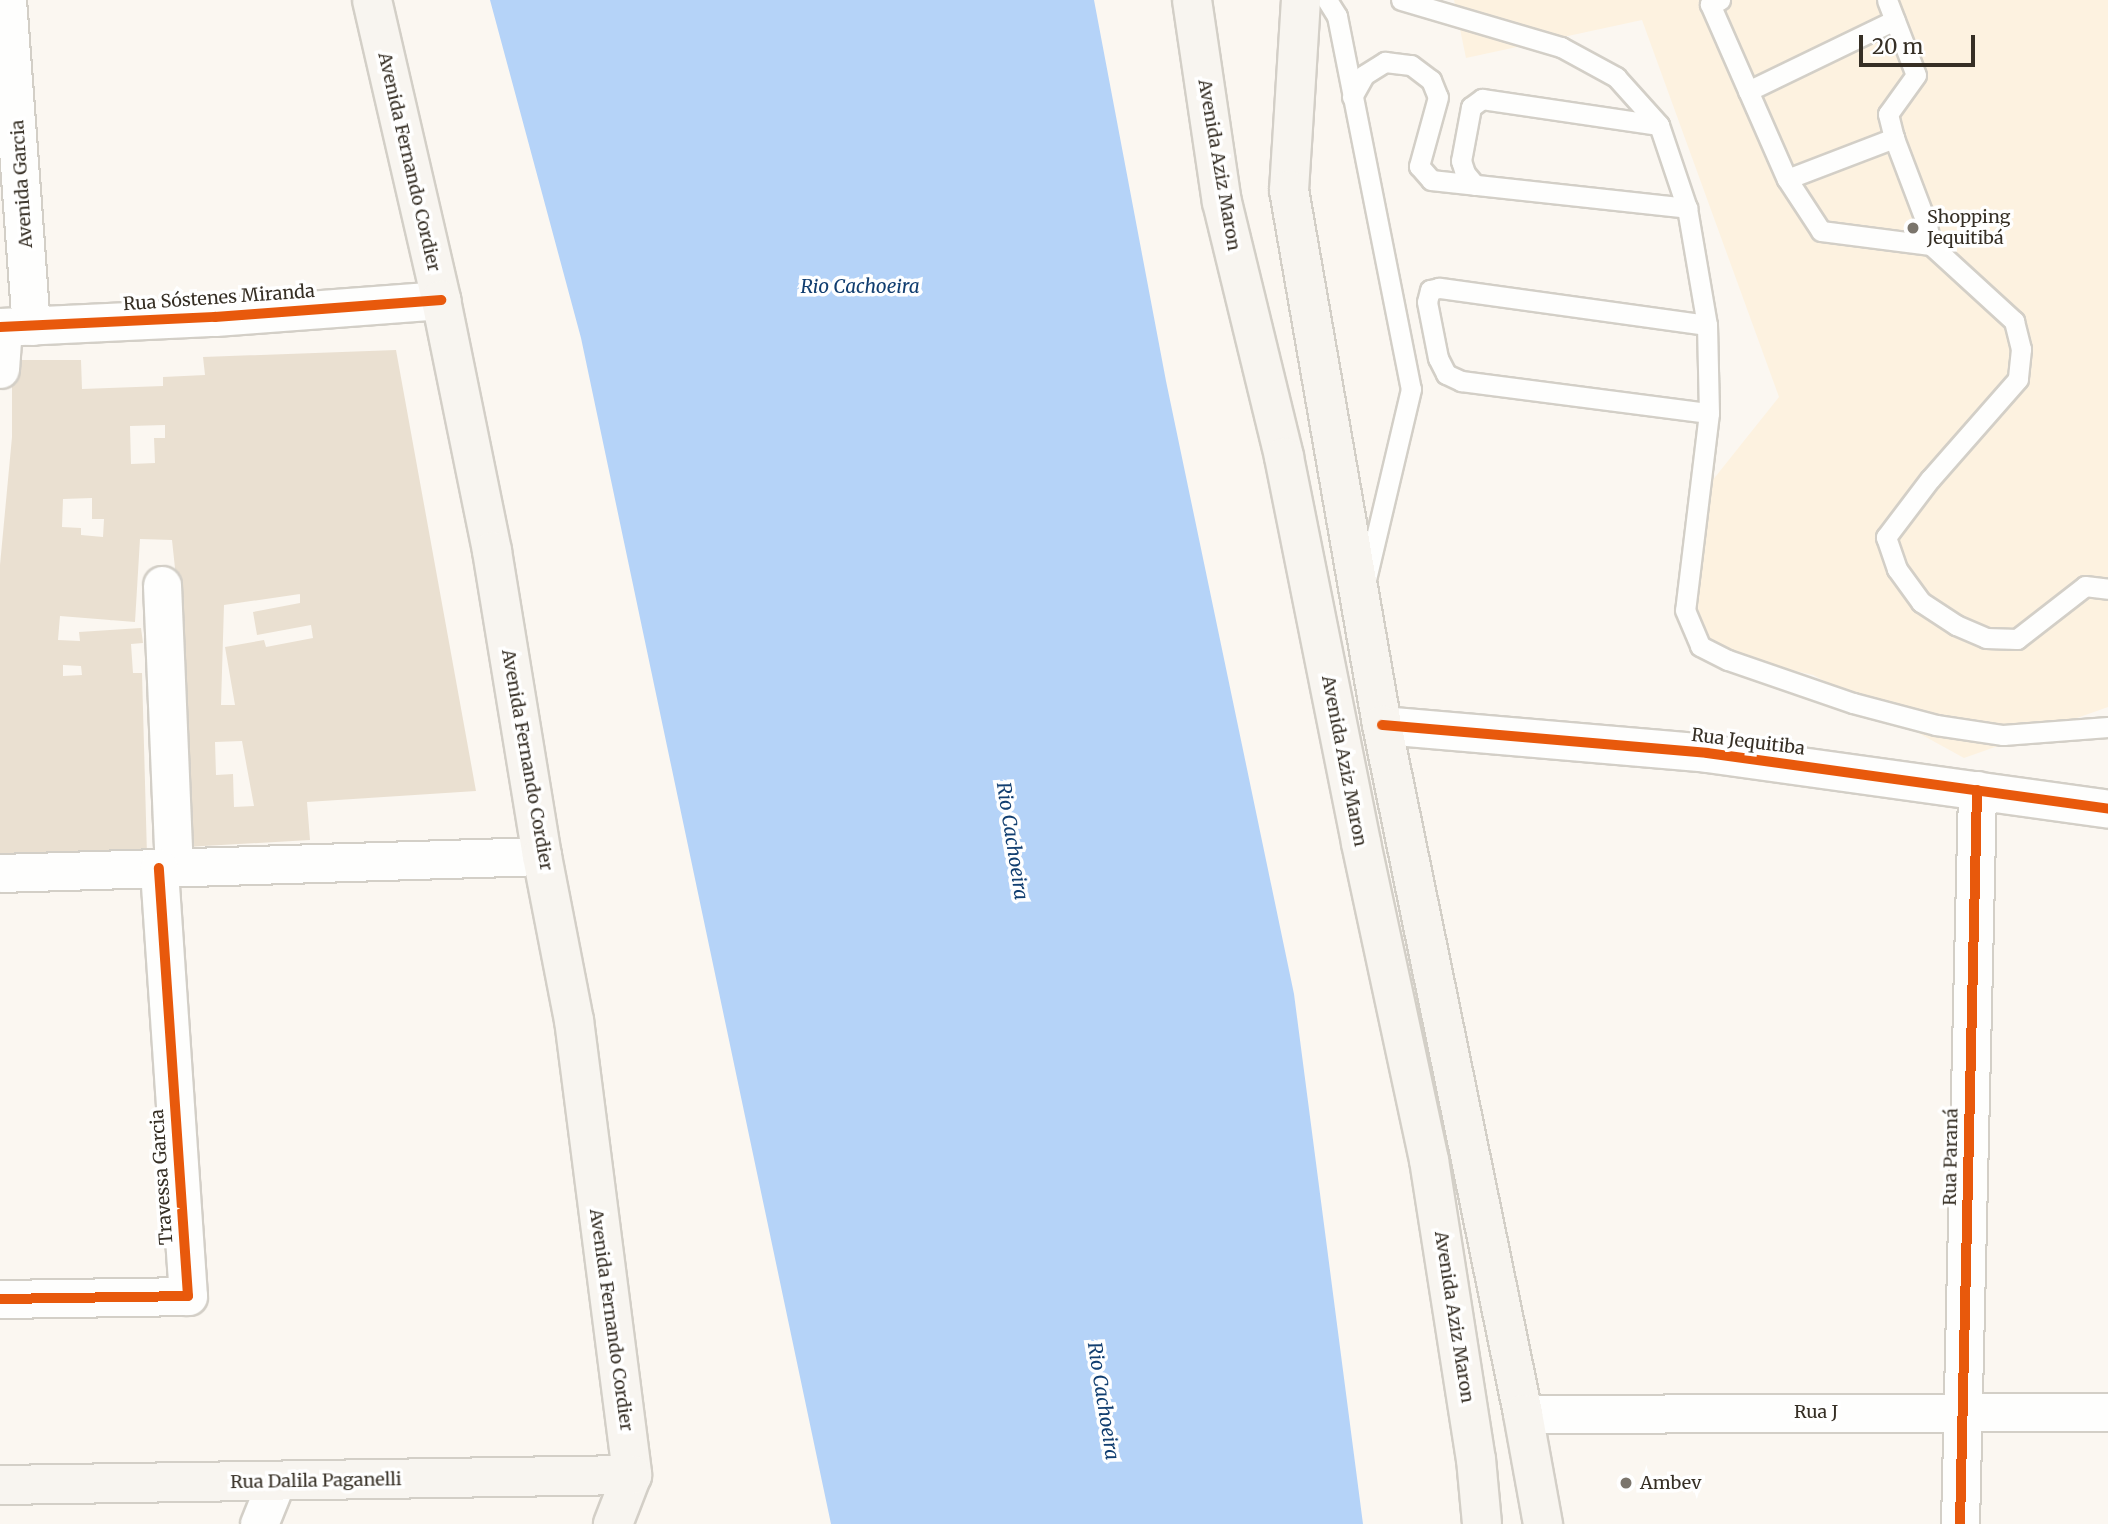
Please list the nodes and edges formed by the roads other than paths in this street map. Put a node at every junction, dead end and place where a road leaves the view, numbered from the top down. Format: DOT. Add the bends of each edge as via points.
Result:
graph roads {
  1 [pos="7,0"];
  2 [pos="372,0"];
  3 [pos="1192,0"];
  4 [pos="1301,0"];
  5 [pos="1327,0"];
  6 [pos="1401,0"];
  7 [pos="1720,0"];
  8 [pos="1887,0"];
  9 [pos="1895,20"];
  10 [pos="1748,91"];
  11 [pos="1352,97"];
  12 [pos="1659,125"];
  13 [pos="1894,138"];
  14 [pos="1787,178"];
  15 [pos="1475,185"];
  16 [pos="1687,208"];
  17 [pos="1931,245"];
  18 [pos="440,300"];
  19 [pos="1707,325"];
  20 [pos="11,327"];
  21 [pos="0,369"];
  22 [pos="1709,413"];
  23 [pos="162,585"];
  24 [pos="2108,589"];
  25 [pos="1360,601"];
  26 [pos="1382,725"];
  27 [pos="2108,727"];
  28 [pos="1977,790"];
  29 [pos="2108,809"];
  30 [pos="542,856"];
  31 [pos="166,868"];
  32 [pos="0,873"];
  33 [pos="0,1299"];
  34 [pos="1962,1411"];
  35 [pos="2108,1412"];
  36 [pos="1523,1414"];
  37 [pos="632,1475"];
  38 [pos="276,1482"];
  39 [pos="0,1485"];
  40 [pos="260,1524"];
  41 [pos="613,1524"];
  42 [pos="1482,1524"];
  43 [pos="1543,1524"];
  44 [pos="1960,1524"];
  1 -- 20 [label="street, Avenida Garcia"];
  2 -- 18 [label="main road, Avenida Fernando Cordier"];
  3 -- 42 [label="main road, Avenida Aziz Maron" via="1222,202 1284,457 1429,1160"];
  4 -- 25 [label="main road" via="1289,190"];
  5 -- 11 [label="lane" via="1337,16"];
  6 -- 12 [label="lane" via="1561,47 1616,77"];
  7 -- 10 [label="lane" via="1710,4"];
  8 -- 9 [label="lane"];
  9 -- 10 [label="lane"];
  9 -- 13 [label="lane" via="1916,75 1888,114"];
  10 -- 14 [label="lane"];
  11 -- 15 [label="lane" via="1364,75 1385,62 1411,65 1431,79 1438,97 1419,166 1431,180"];
  11 -- 25 [label="lane" via="1411,389"];
  12 -- 15 [label="lane" via="1482,99 1471,107 1461,162"];
  12 -- 16 [label="lane"];
  13 -- 14 [label="lane"];
  13 -- 17 [label="lane"];
  14 -- 17 [label="lane" via="1821,231"];
  15 -- 16 [label="lane"];
  16 -- 19 [label="lane"];
  17 -- 24 [label="lane" via="2014,321 2021,349 2018,379 1886,537 1898,569 1921,602 1986,638 2017,639 2085,586"];
  18 -- 20 [label="street, Rua Sóstenes Miranda"];
  18 -- 30 [label="main road, Avenida Fernando Cordier" via="492,551"];
  19 -- 22 [label="lane"];
  19 -- 22 [label="lane" via="1439,288 1430,290 1427,302 1438,358 1446,374 1461,381"];
  20 -- 21 [label="street, Avenida Garcia"];
  22 -- 27 [label="lane" via="1685,610 1700,646 1853,704 1936,724 2003,735"];
  23 -- 31 [label="street, Travessa Garcia"];
  25 -- 26 [label="main road"];
  26 -- 28 [label="street, Rua Jequitiba" via="1707,753"];
  26 -- 36 [label="main road"];
  28 -- 29 [label="street, Rua Jequitiba"];
  28 -- 34 [label="street, Rua Paraná"];
  30 -- 31 [label="street"];
  30 -- 37 [label="main road, Avenida Fernando Cordier" via="574,1020"];
  31 -- 32 [label="street"];
  31 -- 33 [label="street, Travessa Garcia" via="188,1296"];
  34 -- 35 [label="street, Rua J"];
  34 -- 36 [label="street, Rua J"];
  34 -- 44 [label="street, Rua Paraná"];
  36 -- 43 [label="main road"];
  37 -- 38 [label="main road, Rua Dalila Paganelli"];
  37 -- 41 [label="main road, Avenida Fernando Cordier"];
  38 -- 39 [label="main road, Rua Dalila Paganelli"];
  38 -- 40 [label="street"];
}
